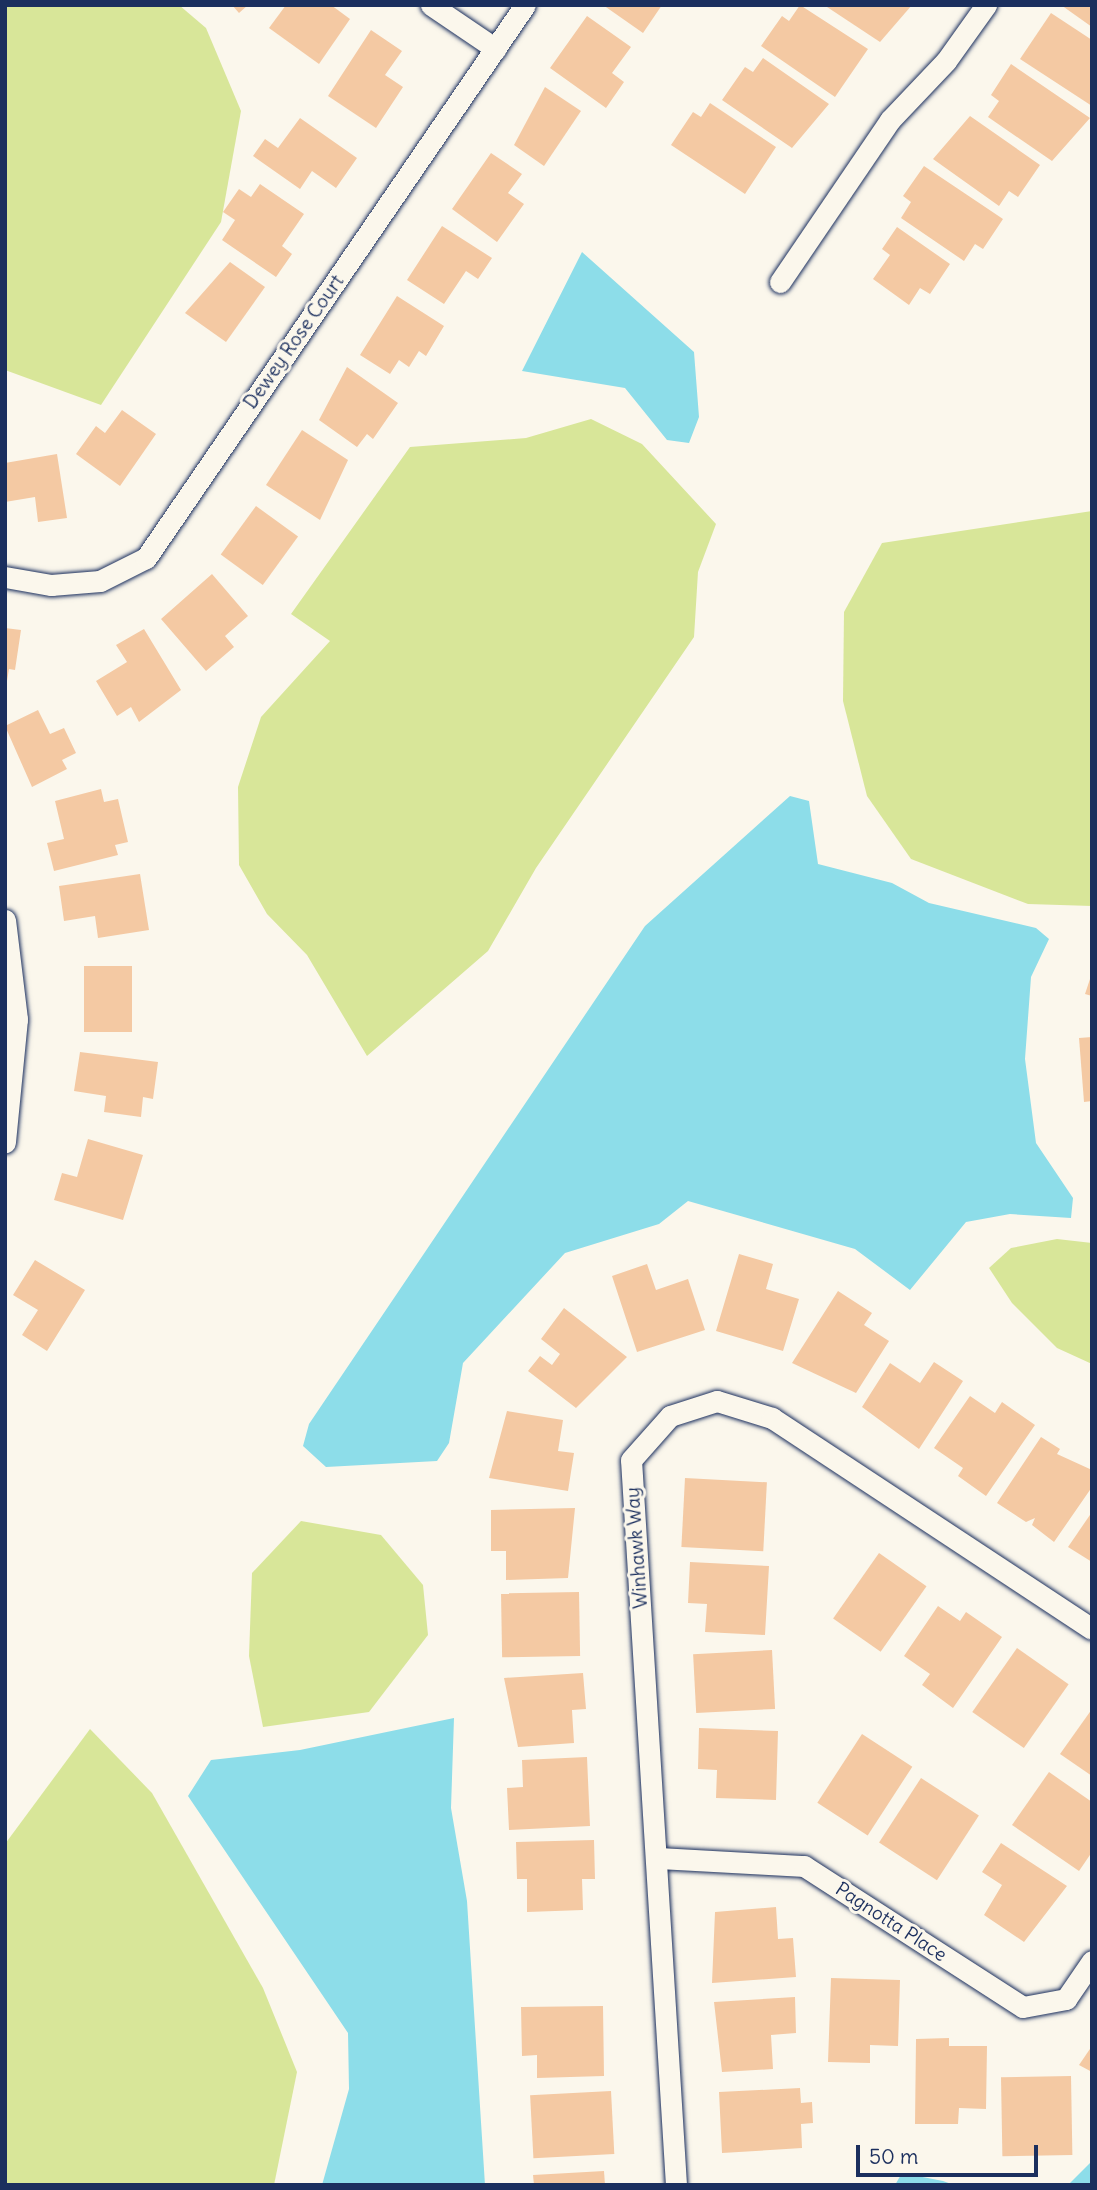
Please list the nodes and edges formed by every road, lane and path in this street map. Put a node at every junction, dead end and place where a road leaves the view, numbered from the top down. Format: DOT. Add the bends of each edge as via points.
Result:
graph roads {
  1 [pos="431,5"];
  2 [pos="525,5"];
  3 [pos="986,5"];
  4 [pos="496,49"];
  5 [pos="780,282"];
  6 [pos="5,577"];
  7 [pos="5,920"];
  8 [pos="5,1142"];
  9 [pos="1092,1629"];
  10 [pos="660,1858"];
  11 [pos="1092,1961"];
  12 [pos="676,2185"];
  1 -- 4 [label="street"];
  2 -- 4 [label="street, Dewey Rose Court"];
  3 -- 5 [label="street" via="946,61 890,120"];
  4 -- 6 [label="street, Dewey Rose Court" via="146,558 100,581 51,585"];
  7 -- 8 [label="street" via="16,1019"];
  9 -- 10 [label="street, Winhawk Way" via="772,1418 718,1401 670,1416 631,1460"];
  10 -- 11 [label="street, Pagnotta Place" via="804,1866 1023,2007 1066,1999"];
  10 -- 12 [label="street, Winhawk Way"];
}
